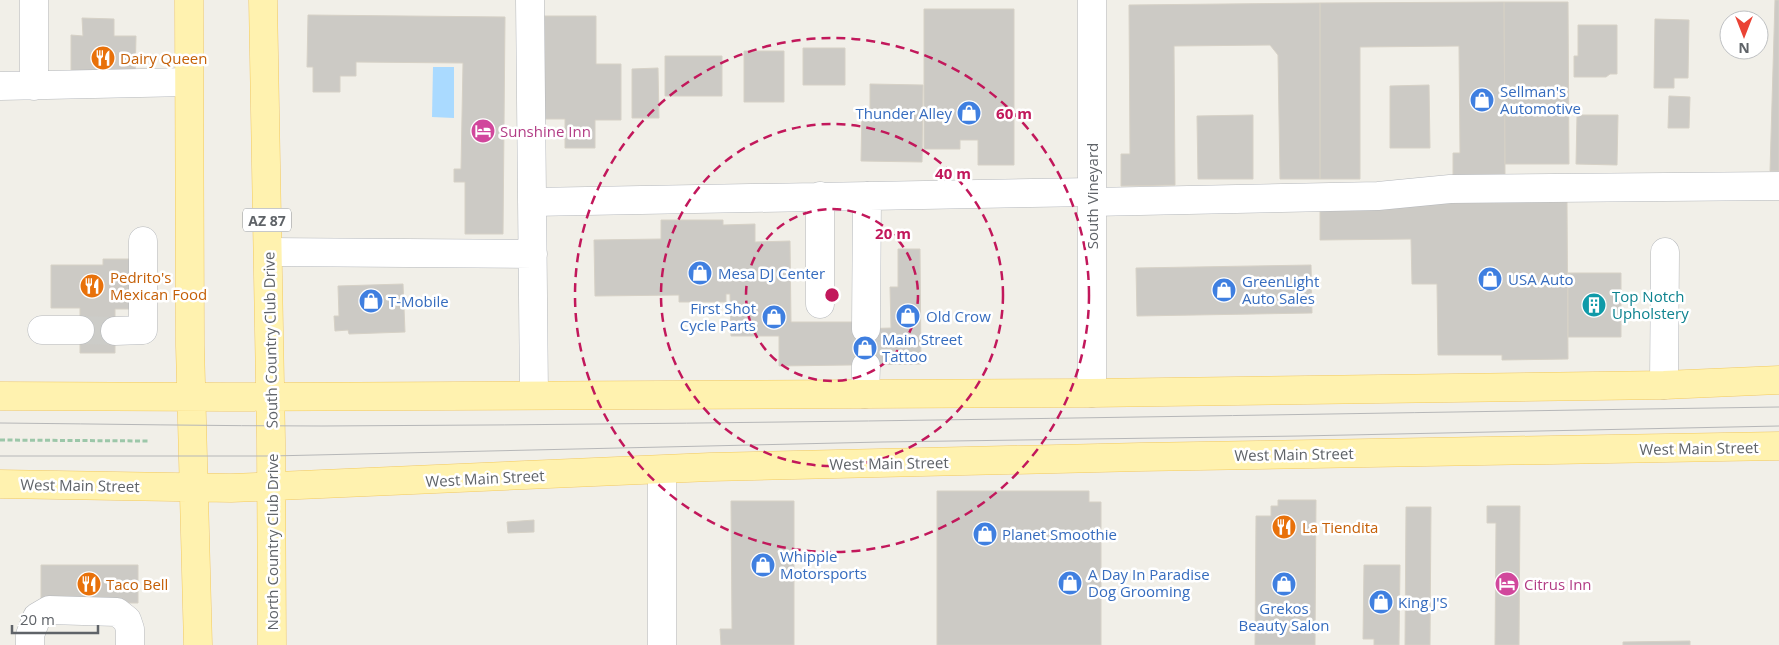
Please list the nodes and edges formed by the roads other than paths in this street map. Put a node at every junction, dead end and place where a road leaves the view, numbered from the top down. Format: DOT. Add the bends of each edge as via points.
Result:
graph roads {
  1 [pos="34,0"];
  2 [pos="188,0"];
  3 [pos="263,0"];
  4 [pos="530,0"];
  5 [pos="1092,0"];
  6 [pos="188,82"];
  7 [pos="0,86"];
  8 [pos="34,86"];
  9 [pos="1779,186"];
  10 [pos="820,196"];
  11 [pos="867,196"];
  12 [pos="1092,197"];
  13 [pos="532,202"];
  14 [pos="143,241"];
  15 [pos="268,252"];
  16 [pos="1665,252"];
  17 [pos="533,254"];
  18 [pos="820,304"];
  19 [pos="866,329"];
  20 [pos="42,330"];
  21 [pos="80,330"];
  22 [pos="115,331"];
  23 [pos="866,366"];
  24 [pos="1779,380"];
  25 [pos="1664,384"];
  26 [pos="1092,393"];
  27 [pos="865,394"];
  28 [pos="534,395"];
  29 [pos="0,396"];
  30 [pos="191,397"];
  31 [pos="270,397"];
  32 [pos="272,440"];
  33 [pos="1779,446"];
  34 [pos="662,470"];
  35 [pos="0,484"];
  36 [pos="271,487"];
  37 [pos="194,488"];
  38 [pos="30,645"];
  39 [pos="130,645"];
  40 [pos="198,645"];
  41 [pos="272,645"];
  42 [pos="662,645"];
  1 -- 8 [label="street"];
  2 -- 6 [label="main road"];
  3 -- 15 [label="main road, South Country Club Drive / AZ 87"];
  4 -- 13 [label="street"];
  5 -- 12 [label="street, South Vineyard"];
  6 -- 8 [label="street"];
  6 -- 30 [label="main road"];
  7 -- 8 [label="street"];
  9 -- 12 [label="street" via="1450,189 1378,196"];
  10 -- 11 [label="street"];
  10 -- 13 [label="street"];
  10 -- 18 [label="street"];
  11 -- 12 [label="street"];
  11 -- 19 [label="street"];
  12 -- 26 [label="street, South Vineyard"];
  13 -- 17 [label="street"];
  14 -- 22 [label="street" via="143,330"];
  15 -- 17 [label="street"];
  15 -- 31 [label="main road, South Country Club Drive / AZ 87"];
  16 -- 25 [label="street"];
  17 -- 28 [label="street"];
  20 -- 21 [label="street"];
  23 -- 27 [label="street"];
  24 -- 25 [label="main road"];
  25 -- 26 [label="main road"];
  26 -- 27 [label="main road"];
  27 -- 28 [label="main road"];
  28 -- 31 [label="main road"];
  29 -- 30 [label="main road"];
  30 -- 31 [label="main road"];
  30 -- 37 [label="main road"];
  31 -- 32 [label="main road, South Country Club Drive / AZ 87"];
  32 -- 36 [label="main road, North Country Club Drive / AZ 87"];
  33 -- 34 [label="main road, West Main Street" via="1140,457"];
  34 -- 36 [label="main road, West Main Street"];
  34 -- 42 [label="street"];
  35 -- 37 [label="main road, West Main Street"];
  36 -- 37 [label="main road, West Main Street"];
  36 -- 41 [label="main road, North Country Club Drive / AZ 87"];
  37 -- 40 [label="main road"];
  38 -- 39 [label="street" via="37,617 49,610 116,612 127,620"];
}
